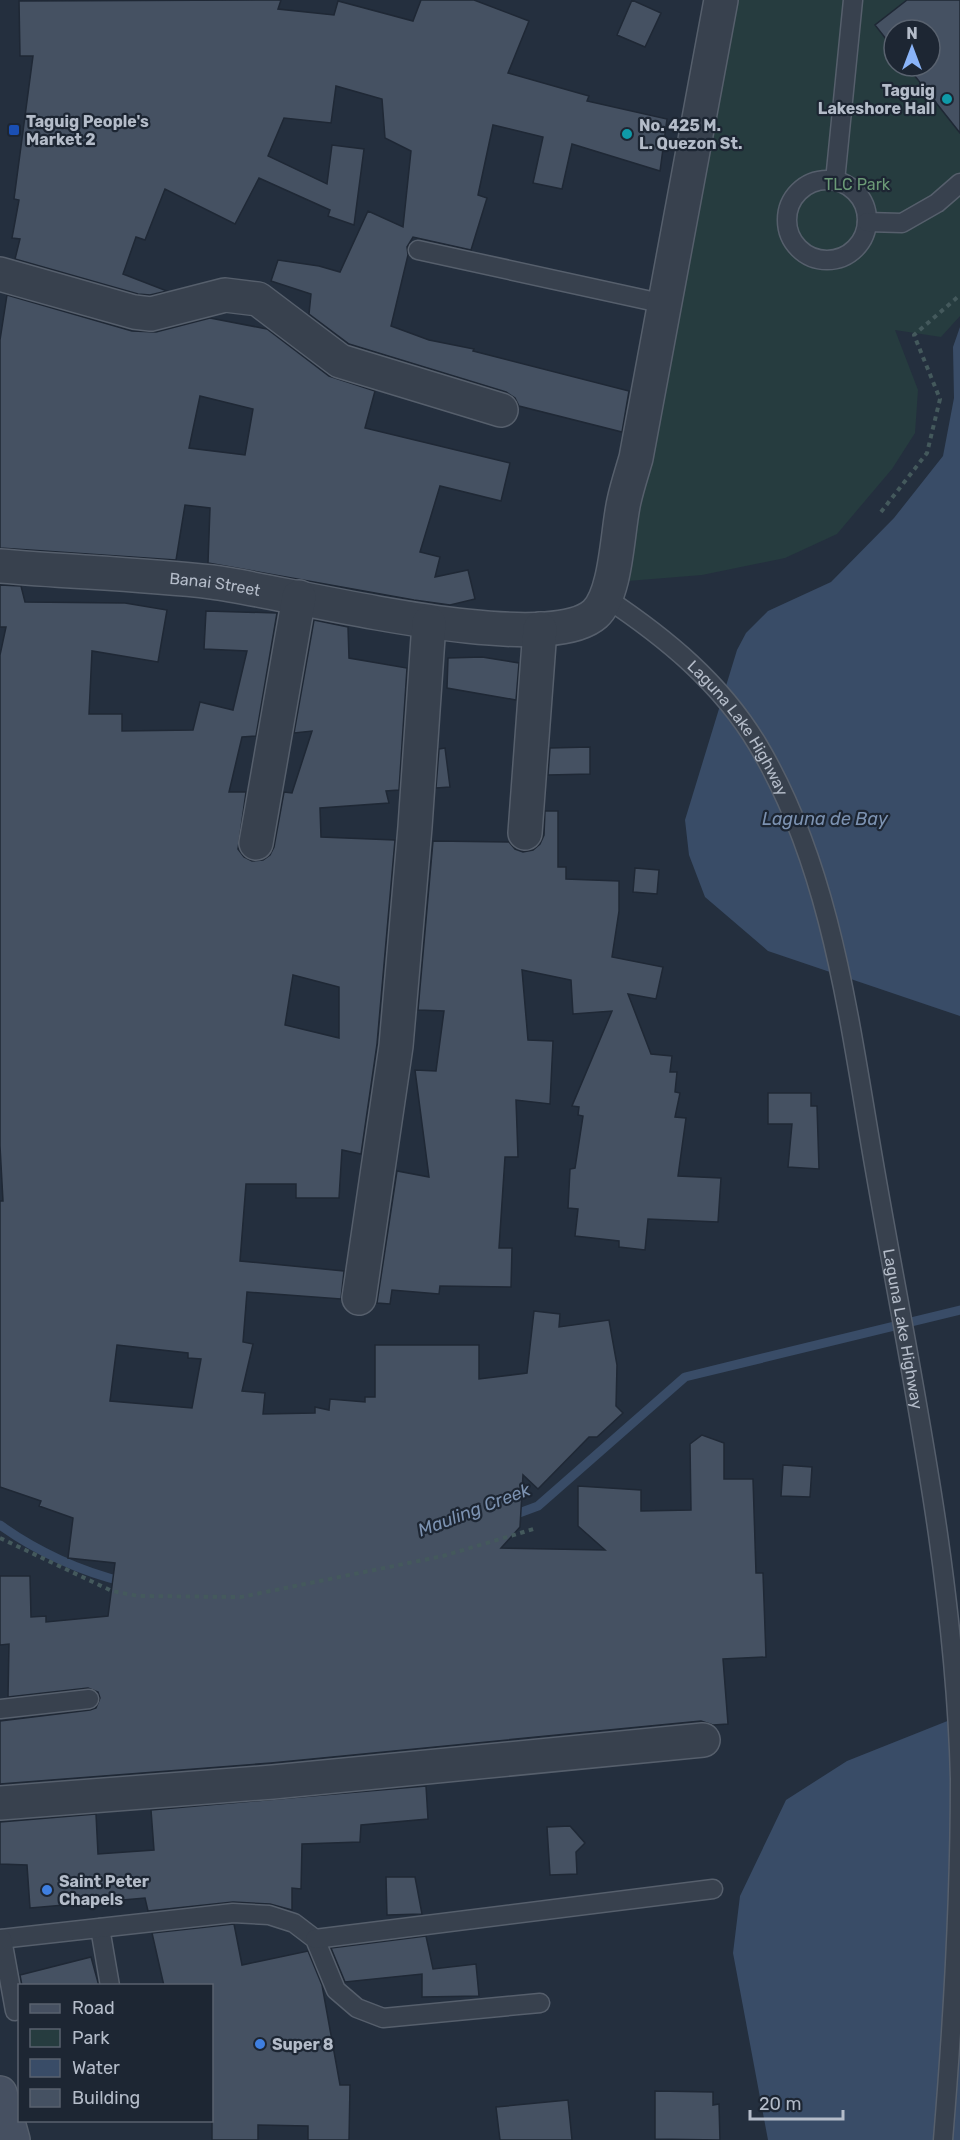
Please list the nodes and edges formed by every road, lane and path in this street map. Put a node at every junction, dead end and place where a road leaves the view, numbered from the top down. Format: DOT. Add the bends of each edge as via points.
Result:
graph roads {
  1 [pos="721,0"];
  2 [pos="853,0"];
  3 [pos="836,181"];
  4 [pos="960,183"];
  5 [pos="867,222"];
  6 [pos="418,250"];
  7 [pos="0,274"];
  8 [pos="960,296"];
  9 [pos="665,304"];
  10 [pos="501,411"];
  11 [pos="881,512"];
  12 [pos="0,566"];
  13 [pos="299,597"];
  14 [pos="606,598"];
  15 [pos="429,623"];
  16 [pos="540,629"];
  17 [pos="525,833"];
  18 [pos="256,843"];
  19 [pos="359,1298"];
  20 [pos="537,1528"];
  21 [pos="0,1538"];
  22 [pos="89,1699"];
  23 [pos="0,1709"];
  24 [pos="703,1740"];
  25 [pos="0,1803"];
  26 [pos="713,1889"];
  27 [pos="100,1928"];
  28 [pos="1,1939"];
  29 [pos="315,1939"];
  30 [pos="110,1984"];
  31 [pos="540,2003"];
  32 [pos="12,2012"];
  33 [pos="0,2092"];
  34 [pos="13,2140"];
  35 [pos="943,2140"];
  1 -- 9 [label="street"];
  2 -- 3 [label="lane"];
  3 -- 5 [label="lane" via="859,196 866,208"];
  3 -- 5 [label="lane" via="808,184 789,203 787,231 793,243 810,257 831,261 856,248"];
  4 -- 5 [label="lane" via="937,203 902,223"];
  6 -- 9 [label="lane"];
  7 -- 10 [label="street" via="151,314 225,295 258,299 340,361"];
  8 -- 11 [label="path" via="914,335 940,399 927,453"];
  9 -- 14 [label="street"];
  12 -- 13 [label="street, Banai Street" via="212,582"];
  13 -- 15 [label="street, Banai Street"];
  13 -- 18 [label="street"];
  14 -- 16 [label="street, Banai Street" via="584,622"];
  14 -- 35 [label="lane, Laguna Lake Highway" via="675,647 707,678 763,754 802,834 848,1019 946,1588 960,1779 955,1993"];
  15 -- 16 [label="street, Banai Street"];
  15 -- 19 [label="street" via="396,1046"];
  16 -- 17 [label="street"];
  20 -- 21 [label="path" via="443,1556 241,1597 138,1596 112,1591"];
  22 -- 23 [label="lane"];
  24 -- 25 [label="street" via="273,1782"];
  26 -- 29 [label="lane"];
  27 -- 28 [label="lane"];
  27 -- 29 [label="lane" via="233,1913 269,1915 294,1923"];
  27 -- 30 [label="lane"];
  28 -- 32 [label="lane"];
  29 -- 31 [label="lane" via="336,1990 357,2008 383,2018"];
  33 -- 34 [label="main road"];
}
